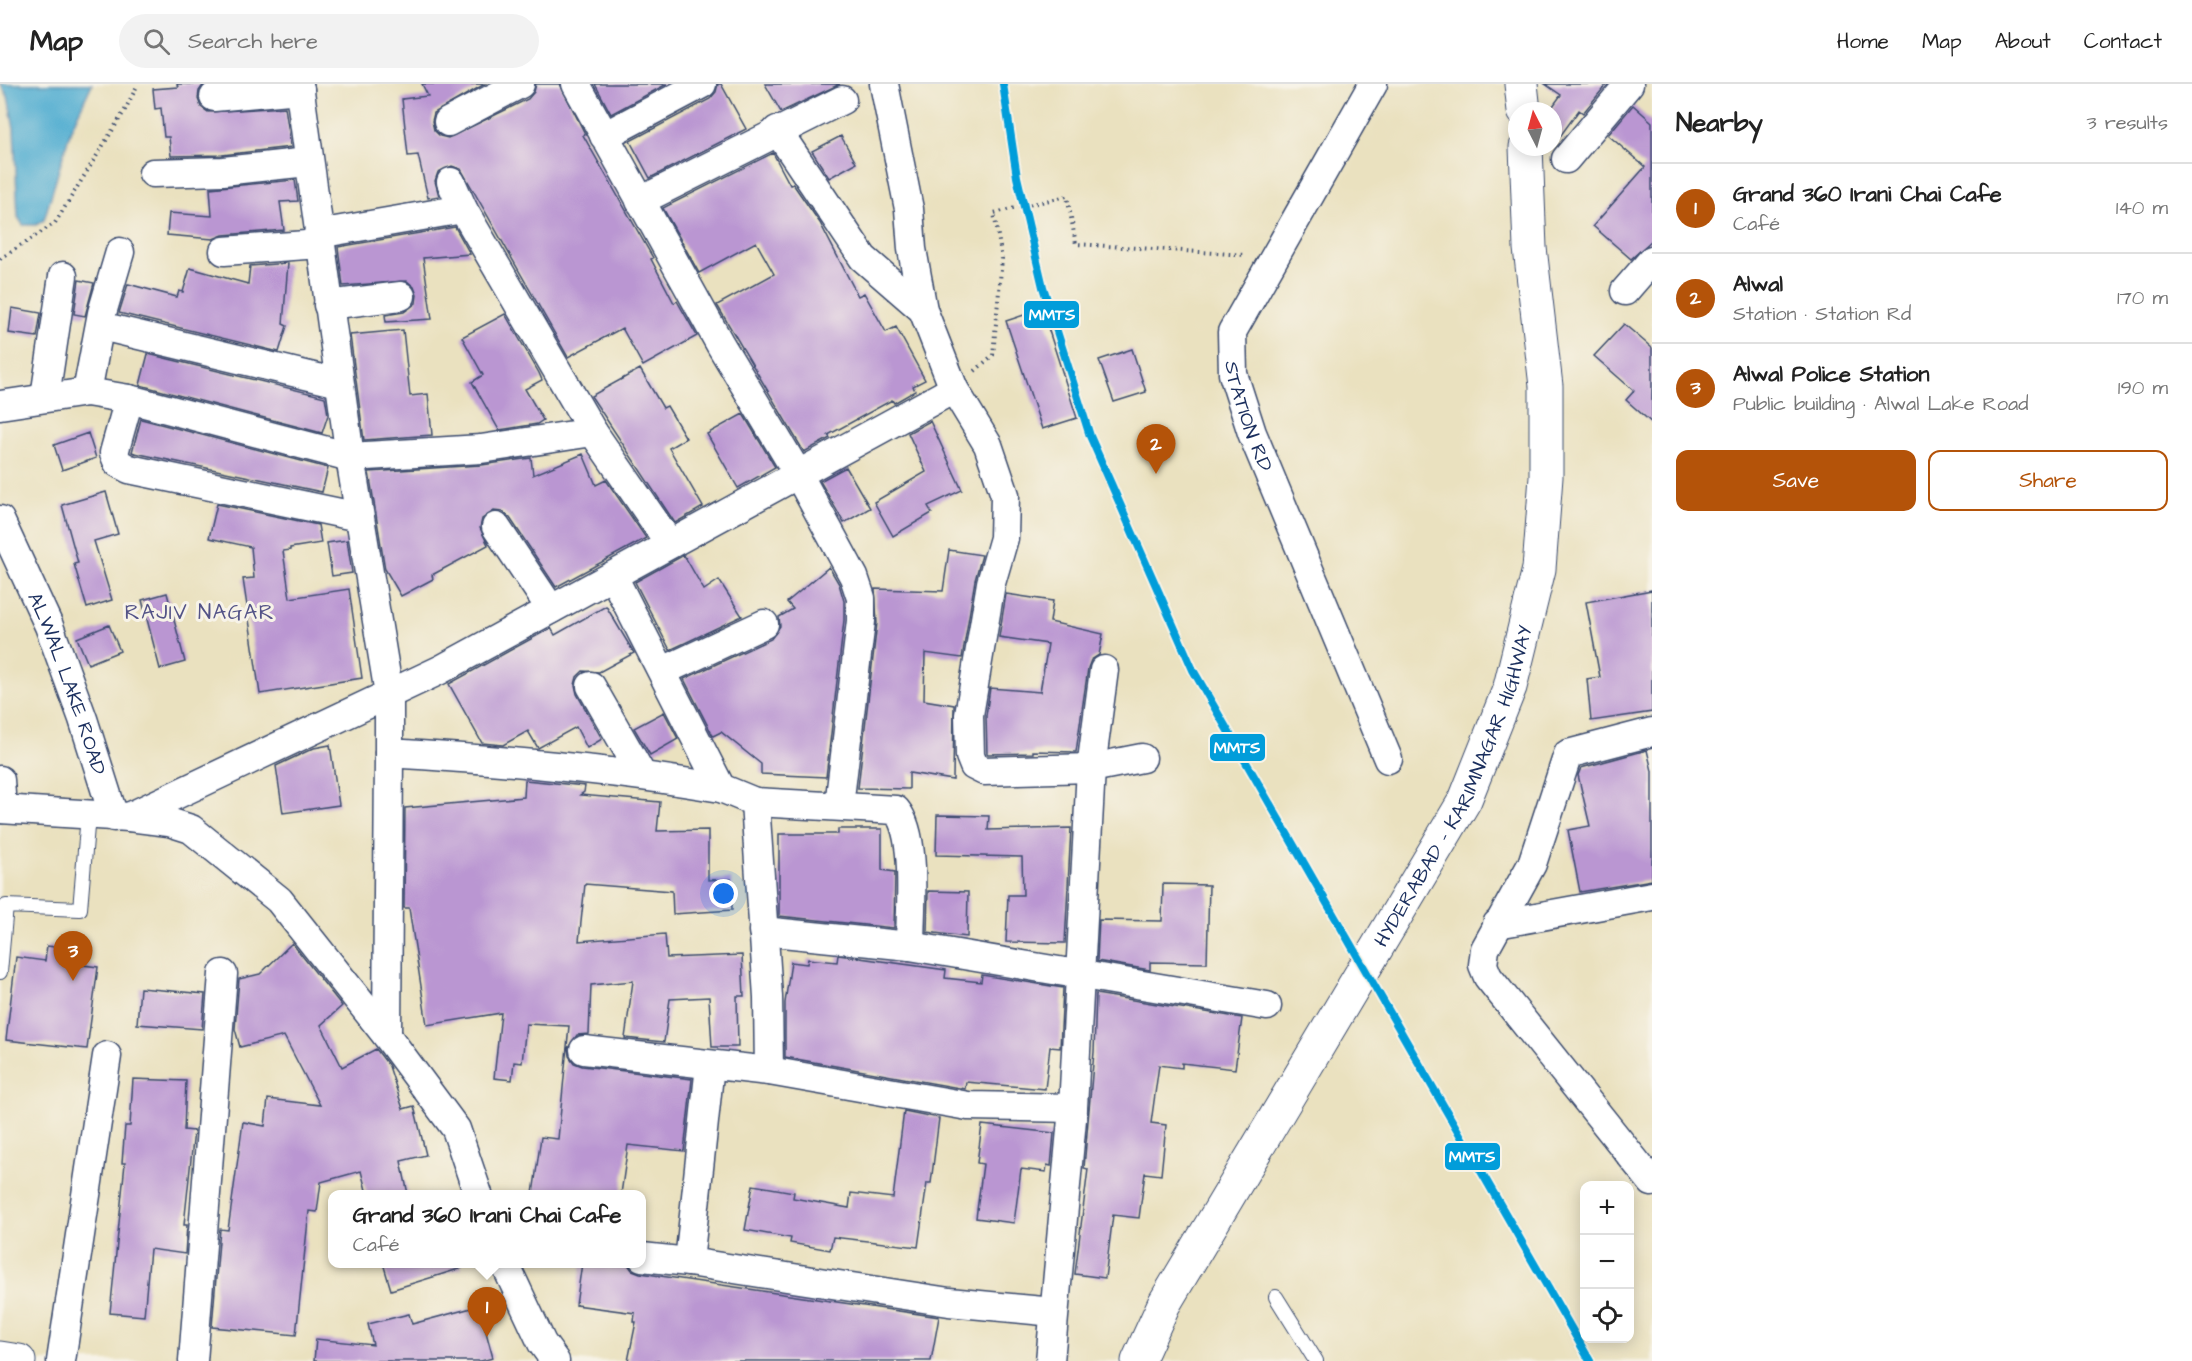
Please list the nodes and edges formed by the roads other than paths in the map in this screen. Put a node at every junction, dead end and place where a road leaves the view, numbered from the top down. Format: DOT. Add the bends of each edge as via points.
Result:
graph roads {
  1 [pos="520,84"];
  2 [pos="576,84"];
  3 [pos="702,84"];
  4 [pos="884,84"];
  5 [pos="1373,84"];
  6 [pos="1629,84"];
  7 [pos="299,86"];
  8 [pos="214,97"];
  9 [pos="842,100"];
  10 [pos="448,122"];
  11 [pos="777,130"];
  12 [pos="604,136"];
  13 [pos="1526,156"];
  14 [pos="1566,159"];
  15 [pos="308,162"];
  16 [pos="153,173"];
  17 [pos="451,182"];
  18 [pos="640,201"];
  19 [pos="463,209"];
  20 [pos="319,239"];
  21 [pos="224,251"];
  22 [pos="120,252"];
  23 [pos="1652,260"];
  24 [pos="63,276"];
  25 [pos="1625,291"];
  26 [pos="401,296"];
  27 [pos="328,305"];
  28 [pos="923,310"];
  29 [pos="101,324"];
  30 [pos="339,383"];
  31 [pos="954,389"];
  32 [pos="87,392"];
  33 [pos="45,397"];
  34 [pos="129,399"];
  35 [pos="0,405"];
  36 [pos="593,432"];
  37 [pos="350,458"];
  38 [pos="798,474"];
  39 [pos="359,517"];
  40 [pos="2,526"];
  41 [pos="496,527"];
  42 [pos="670,544"];
  43 [pos="613,576"];
  44 [pos="551,609"];
  45 [pos="764,624"];
  46 [pos="1104,670"];
  47 [pos="663,671"];
  48 [pos="591,686"];
  49 [pos="389,694"];
  50 [pos="1652,732"];
  51 [pos="389,753"];
  52 [pos="1142,758"];
  53 [pos="1388,759"];
  54 [pos="1091,768"];
  55 [pos="642,775"];
  56 [pos="0,780"];
  57 [pos="721,788"];
  58 [pos="755,802"];
  59 [pos="839,806"];
  60 [pos="1,809"];
  61 [pos="110,817"];
  62 [pos="1652,896"];
  63 [pos="1497,924"];
  64 [pos="763,931"];
  65 [pos="910,946"];
  66 [pos="0,972"];
  67 [pos="1080,973"];
  68 [pos="223,974"];
  69 [pos="1267,1006"];
  70 [pos="387,1036"];
  71 [pos="584,1050"];
  72 [pos="106,1056"];
  73 [pos="710,1065"];
  74 [pos="769,1071"];
  75 [pos="1073,1108"];
  76 [pos="1652,1182"];
  77 [pos="477,1190"];
  78 [pos="646,1257"];
  79 [pos="689,1262"];
  80 [pos="507,1268"];
  81 [pos="1276,1298"];
  82 [pos="1054,1312"];
  83 [pos="0,1358"];
  84 [pos="19,1361"];
  85 [pos="61,1361"];
  86 [pos="193,1361"];
  87 [pos="555,1361"];
  88 [pos="1050,1361"];
  89 [pos="1138,1361"];
  90 [pos="1316,1361"];
  1 -- 10 [label="street"];
  2 -- 12 [label="street"];
  3 -- 12 [label="street"];
  4 -- 28 [label="street" via="909,209"];
  5 -- 53 [label="street, STATION RD" via="1233,332 1233,374 1252,433"];
  6 -- 14 [label="street"];
  7 -- 8 [label="street"];
  7 -- 15 [label="street"];
  9 -- 11 [label="street"];
  11 -- 18 [label="street"];
  11 -- 28 [label="street" via="863,258"];
  12 -- 18 [label="street"];
  13 -- 89 [label="main road, HYDERABAD - KARIMNAGAR HIGHWAY" via="1530,248 1546,386 1546,477 1539,569 1510,687 1465,800 1164,1304"];
  15 -- 16 [label="street"];
  15 -- 20 [label="street"];
  17 -- 19 [label="street"];
  18 -- 38 [label="street"];
  19 -- 20 [label="street"];
  19 -- 36 [label="street"];
  20 -- 21 [label="street"];
  20 -- 27 [label="street"];
  22 -- 29 [label="street"];
  23 -- 25 [label="street"];
  24 -- 33 [label="street"];
  26 -- 27 [label="street"];
  27 -- 30 [label="street"];
  28 -- 31 [label="street"];
  29 -- 30 [label="street"];
  29 -- 32 [label="street"];
  30 -- 37 [label="street"];
  31 -- 38 [label="street"];
  31 -- 54 [label="street" via="988,445 1005,495 1004,538 991,583 969,715 969,756 974,766 984,771"];
  32 -- 33 [label="street"];
  32 -- 34 [label="street"];
  33 -- 35 [label="street"];
  34 -- 37 [label="street"];
  34 -- 39 [label="street" via="114,453 118,463 129,469"];
  36 -- 37 [label="street" via="503,447"];
  36 -- 42 [label="street"];
  37 -- 39 [label="street"];
  38 -- 42 [label="street"];
  38 -- 59 [label="street" via="854,577 861,598"];
  39 -- 49 [label="street"];
  40 -- 61 [label="street, ALWAL LAKE ROAD" via="49,626 83,719"];
  41 -- 44 [label="street"];
  42 -- 43 [label="street"];
  43 -- 44 [label="street"];
  43 -- 47 [label="street"];
  44 -- 49 [label="street"];
  45 -- 47 [label="street"];
  46 -- 54 [label="street"];
  47 -- 57 [label="street"];
  48 -- 55 [label="street"];
  49 -- 51 [label="street"];
  49 -- 61 [label="street"];
  50 -- 63 [label="street" via="1568,754 1532,864"];
  51 -- 55 [label="street"];
  51 -- 70 [label="street"];
  52 -- 54 [label="street"];
  54 -- 67 [label="street"];
  55 -- 57 [label="street"];
  56 -- 60 [label="street"];
  57 -- 58 [label="street"];
  58 -- 59 [label="street"];
  58 -- 64 [label="street"];
  59 -- 65 [label="street" via="896,810 904,819 910,860"];
  60 -- 61 [label="street"];
  61 -- 66 [label="lane" via="80,909 6,906"];
  61 -- 70 [label="street" via="169,822 191,829 279,900"];
  62 -- 63 [label="street"];
  63 -- 76 [label="street" via="1485,949 1483,965 1488,977"];
  64 -- 65 [label="street"];
  64 -- 74 [label="street"];
  65 -- 67 [label="street"];
  67 -- 69 [label="street"];
  67 -- 75 [label="street"];
  68 -- 86 [label="street"];
  70 -- 77 [label="street" via="456,1129"];
  71 -- 73 [label="street"];
  72 -- 85 [label="street"];
  73 -- 74 [label="street"];
  73 -- 79 [label="street"];
  74 -- 75 [label="street" via="968,1106"];
  75 -- 82 [label="street"];
  78 -- 79 [label="street"];
  79 -- 82 [label="street" via="949,1302"];
  80 -- 87 [label="street"];
  81 -- 90 [label="lane"];
  82 -- 88 [label="street"];
  83 -- 84 [label="main road"];
}
